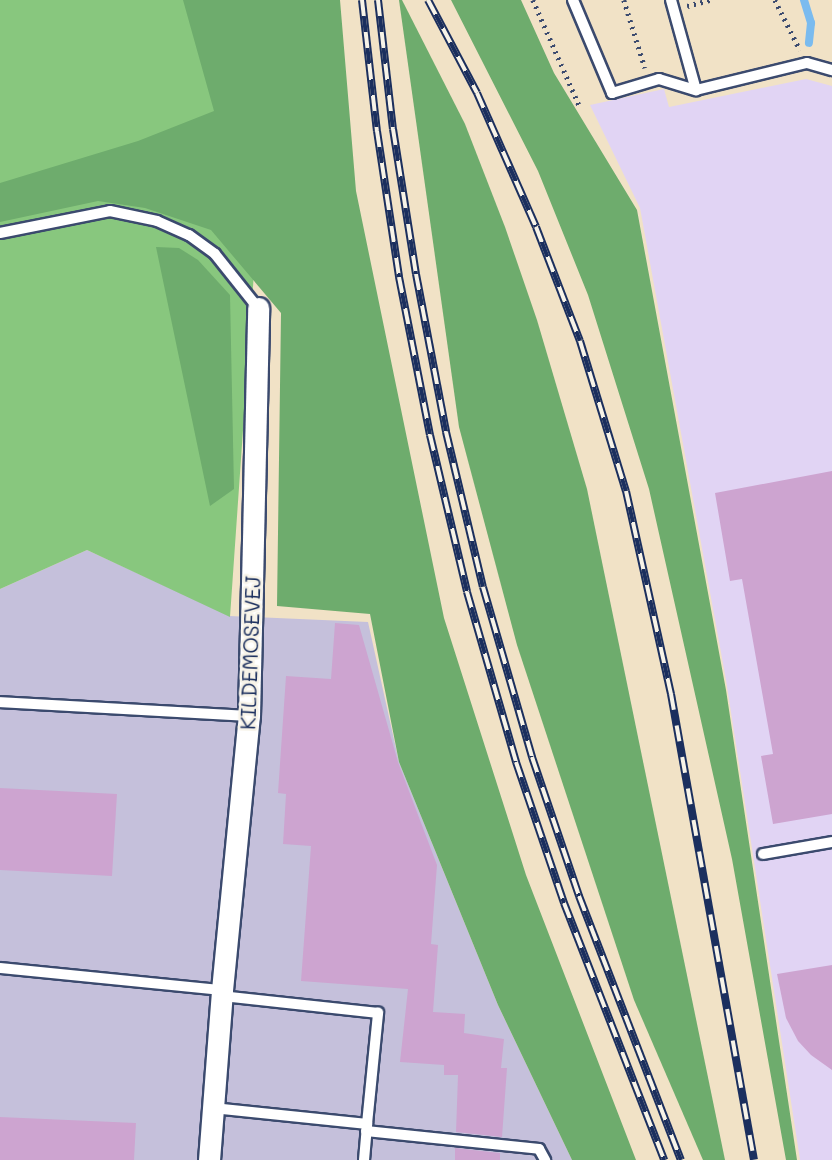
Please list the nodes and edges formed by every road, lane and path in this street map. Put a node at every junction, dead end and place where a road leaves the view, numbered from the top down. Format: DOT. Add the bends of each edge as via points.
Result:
graph roads {
  1 [pos="533,0"];
  2 [pos="573,0"];
  3 [pos="624,0"];
  4 [pos="671,0"];
  5 [pos="775,0"];
  6 [pos="807,63"];
  7 [pos="832,70"];
  8 [pos="650,82"];
  9 [pos="696,90"];
  10 [pos="579,105"];
  11 [pos="0,233"];
  12 [pos="258,308"];
  13 [pos="0,702"];
  14 [pos="250,716"];
  15 [pos="832,842"];
  16 [pos="763,854"];
  17 [pos="0,968"];
  18 [pos="221,993"];
  19 [pos="213,1108"];
  20 [pos="367,1128"];
  21 [pos="209,1160"];
  22 [pos="364,1160"];
  23 [pos="545,1160"];
  1 -- 10 [label="path"];
  2 -- 8 [label="lane" via="612,93"];
  3 -- 8 [label="path"];
  4 -- 9 [label="lane"];
  5 -- 6 [label="path"];
  6 -- 7 [label="lane"];
  6 -- 9 [label="lane"];
  8 -- 9 [label="lane" via="659,79"];
  11 -- 12 [label="lane" via="110,211 157,221 189,235 215,254"];
  12 -- 14 [label="street, KILDEMOSEVEJ"];
  13 -- 14 [label="lane"];
  14 -- 18 [label="street, KILDEMOSEVEJ"];
  15 -- 16 [label="lane"];
  17 -- 18 [label="lane"];
  18 -- 19 [label="street, KILDEMOSEVEJ"];
  18 -- 20 [label="lane" via="378,1013"];
  19 -- 20 [label="lane"];
  19 -- 21 [label="street, KILDEMOSEVEJ"];
  20 -- 22 [label="lane"];
  20 -- 23 [label="lane" via="539,1149"];
}
